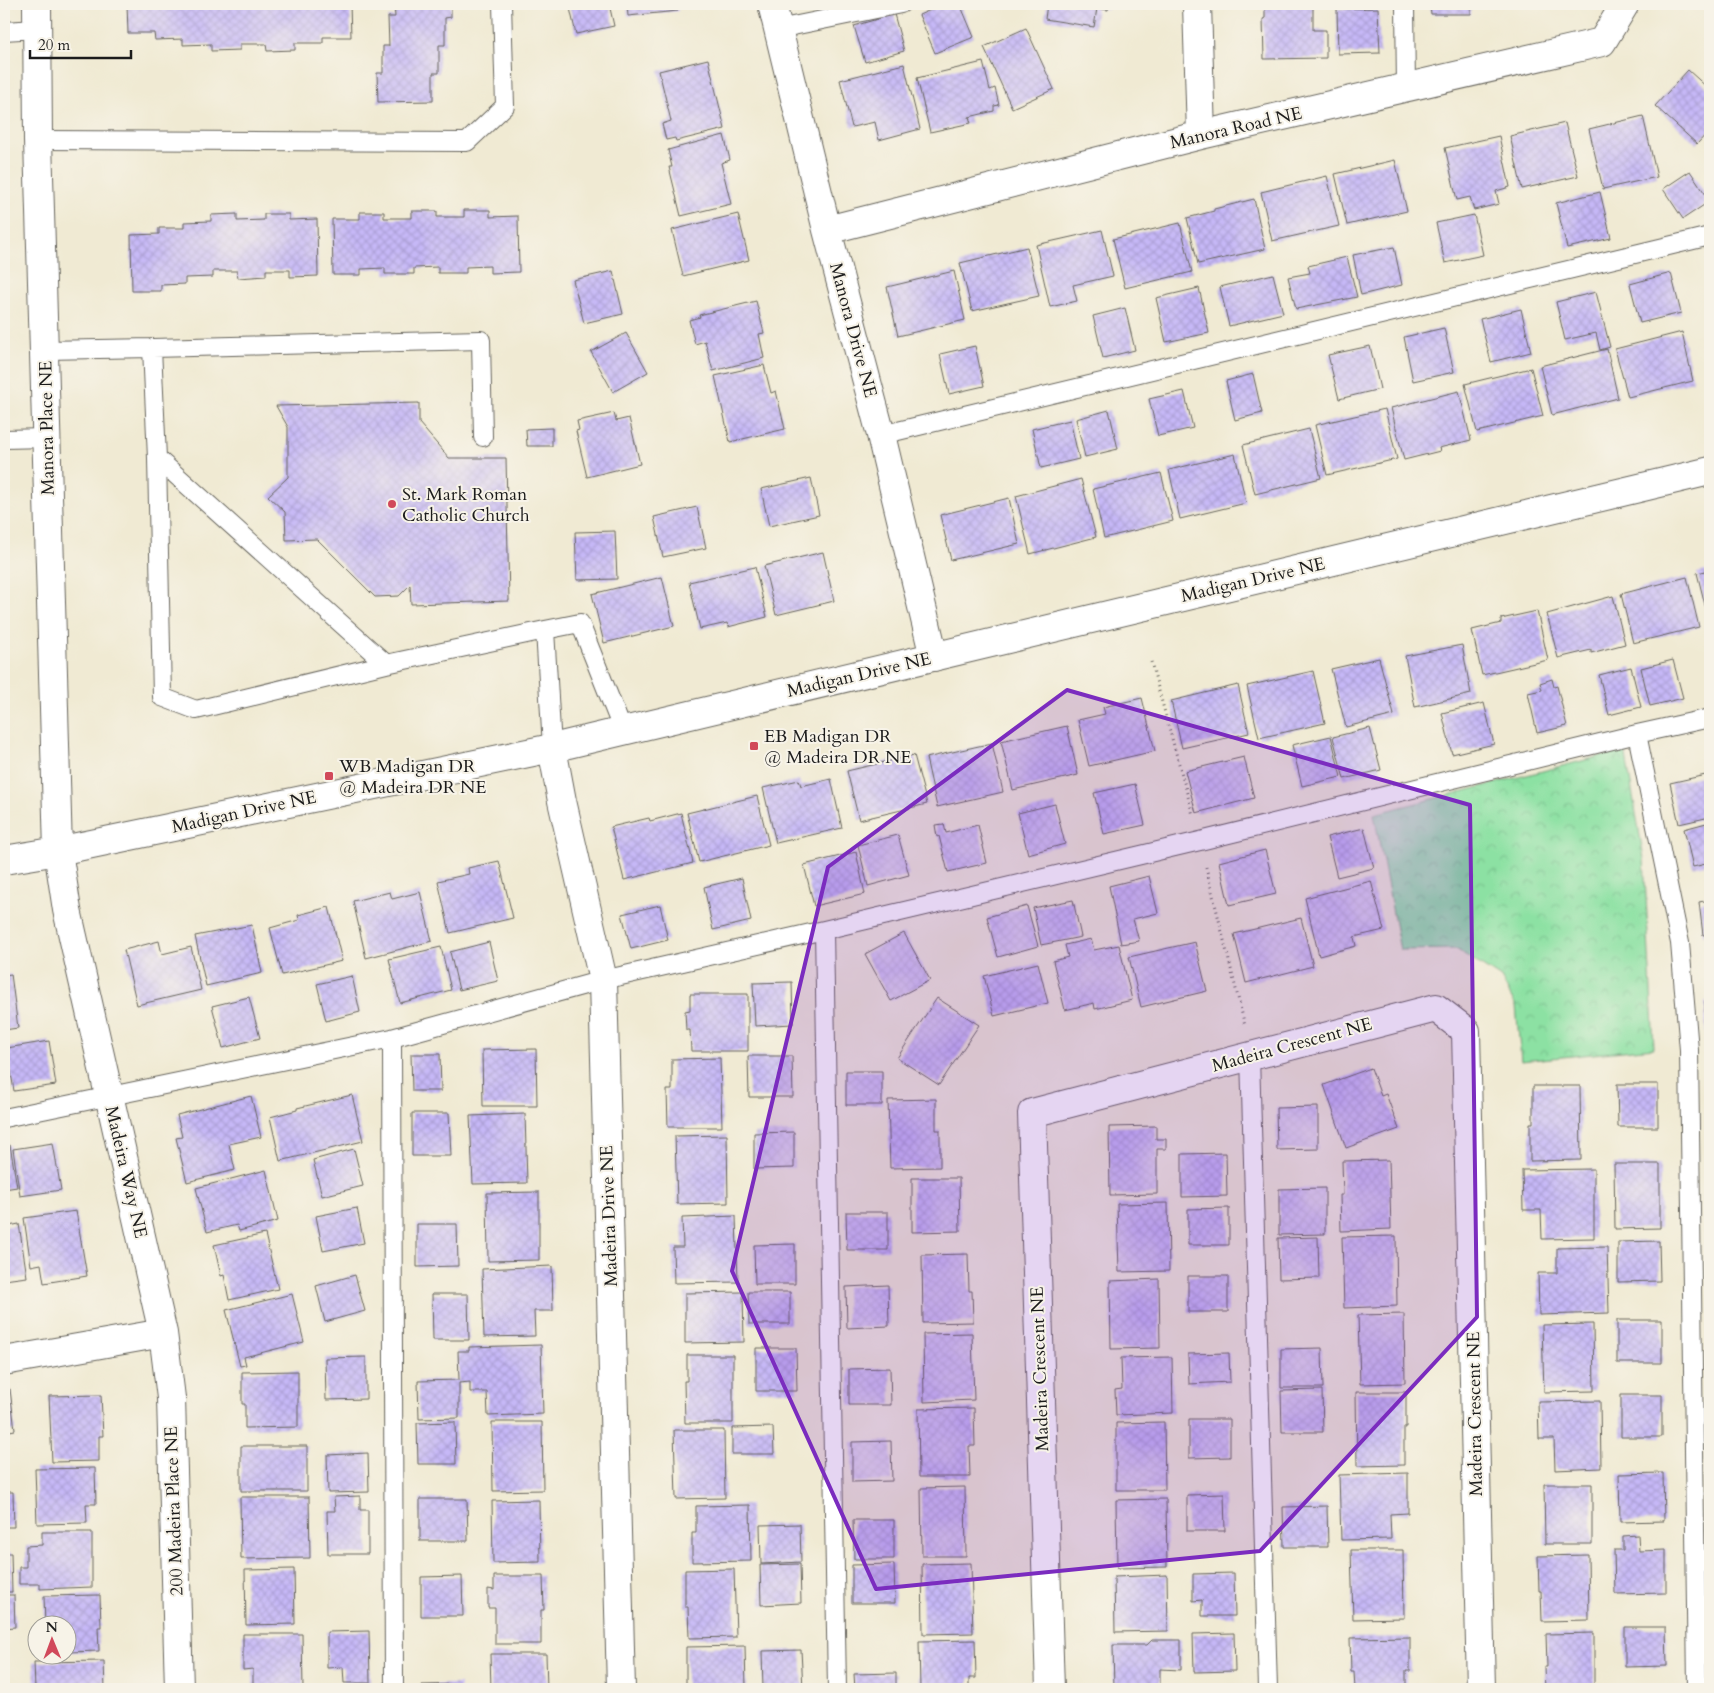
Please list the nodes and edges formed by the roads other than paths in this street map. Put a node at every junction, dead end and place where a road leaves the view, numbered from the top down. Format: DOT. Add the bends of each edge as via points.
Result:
graph roads {
  1 [pos="502,4"];
  2 [pos="901,4"];
  3 [pos="1197,4"];
  4 [pos="1405,4"];
  5 [pos="1625,4"];
  6 [pos="37,16"];
  7 [pos="775,16"];
  8 [pos="4,31"];
  9 [pos="1406,89"];
  10 [pos="1201,135"];
  11 [pos="38,140"];
  12 [pos="827,230"];
  13 [pos="1710,236"];
  14 [pos="152,348"];
  15 [pos="45,350"];
  16 [pos="881,435"];
  17 [pos="484,437"];
  18 [pos="46,438"];
  19 [pos="4,439"];
  20 [pos="157,458"];
  21 [pos="1710,471"];
  22 [pos="545,630"];
  23 [pos="934,657"];
  24 [pos="386,664"];
  25 [pos="1710,718"];
  26 [pos="623,730"];
  27 [pos="1637,734"];
  28 [pos="552,748"];
  29 [pos="58,851"];
  30 [pos="4,860"];
  31 [pos="824,930"];
  32 [pos="603,980"];
  33 [pos="392,1038"];
  34 [pos="1250,1056"];
  35 [pos="108,1097"];
  36 [pos="4,1118"];
  37 [pos="163,1334"];
  38 [pos="4,1361"];
  39 [pos="179,1689"];
  40 [pos="394,1689"];
  41 [pos="621,1689"];
  42 [pos="837,1689"];
  43 [pos="1050,1689"];
  44 [pos="1268,1689"];
  45 [pos="1481,1689"];
  46 [pos="1697,1689"];
  1 -- 11 [label="lane" via="505,106 467,142"];
  2 -- 7 [label="lane"];
  3 -- 10 [label="street"];
  4 -- 9 [label="lane"];
  5 -- 9 [label="street, Manora Road NE" via="1602,42"];
  6 -- 8 [label="lane"];
  6 -- 11 [label="street, Manora Place NE"];
  7 -- 12 [label="street, Manora Drive NE"];
  9 -- 10 [label="street, Manora Road NE"];
  10 -- 12 [label="street, Manora Road NE"];
  11 -- 15 [label="street, Manora Place NE"];
  12 -- 16 [label="street, Manora Drive NE"];
  13 -- 16 [label="lane"];
  14 -- 15 [label="lane"];
  14 -- 17 [label="lane" via="481,340"];
  14 -- 20 [label="lane"];
  15 -- 18 [label="street, Manora Place NE"];
  16 -- 23 [label="street, Manora Drive NE"];
  18 -- 19 [label="lane"];
  18 -- 29 [label="street, Manora Place NE"];
  20 -- 24 [label="lane"];
  20 -- 24 [label="lane" via="162,697 196,710"];
  21 -- 23 [label="street, Madigan Drive NE"];
  22 -- 24 [label="lane"];
  22 -- 26 [label="lane" via="580,623"];
  22 -- 28 [label="lane"];
  23 -- 26 [label="street, Madigan Drive NE"];
  25 -- 27 [label="lane"];
  26 -- 28 [label="street, Madigan Drive NE"];
  27 -- 31 [label="lane"];
  27 -- 46 [label="lane" via="1680,943 1690,1050"];
  28 -- 29 [label="street, Madigan Drive NE"];
  28 -- 32 [label="street, Madeira Drive NE"];
  29 -- 30 [label="street, Madigan Drive NE"];
  29 -- 35 [label="street, Madeira Way NE"];
  31 -- 32 [label="lane"];
  31 -- 42 [label="lane"];
  32 -- 33 [label="lane"];
  32 -- 41 [label="street, Madeira Drive NE"];
  33 -- 35 [label="lane"];
  33 -- 40 [label="lane"];
  34 -- 43 [label="street, Madeira Crescent NE" via="1032,1113"];
  34 -- 44 [label="lane"];
  34 -- 45 [label="street, Madeira Crescent NE" via="1436,1008 1466,1031"];
  35 -- 36 [label="lane"];
  35 -- 37 [label="street, Madeira Way NE"];
  37 -- 38 [label="street"];
  37 -- 39 [label="street, 200 Madeira Place NE" via="171,1398"];
}
